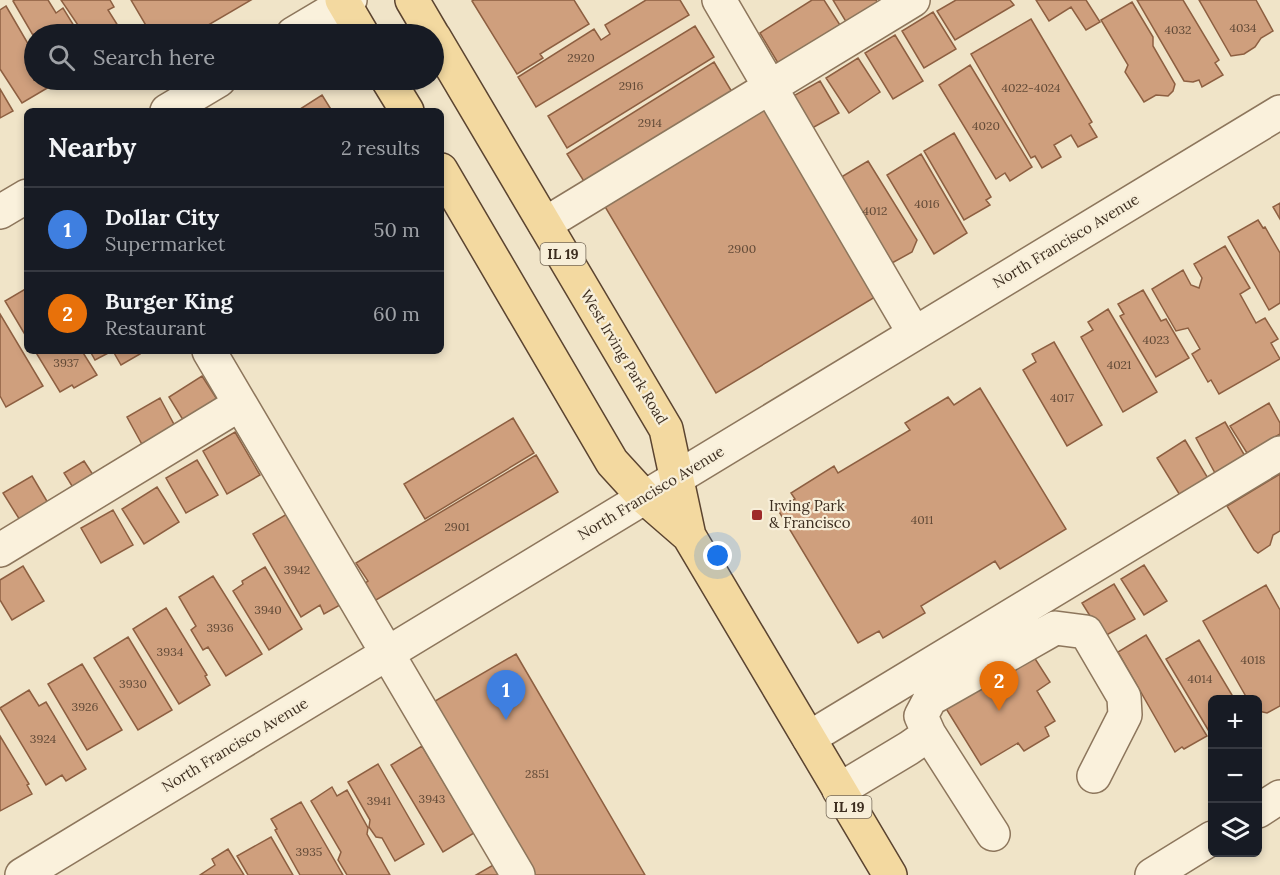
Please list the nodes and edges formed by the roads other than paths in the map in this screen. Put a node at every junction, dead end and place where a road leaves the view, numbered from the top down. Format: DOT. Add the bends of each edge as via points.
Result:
graph roads {
  1 [pos="412,0"];
  2 [pos="719,0"];
  3 [pos="913,0"];
  4 [pos="346,1"];
  5 [pos="309,24"];
  6 [pos="357,24"];
  7 [pos="426,24"];
  8 [pos="444,54"];
  9 [pos="770,87"];
  10 [pos="202,90"];
  11 [pos="394,90"];
  12 [pos="172,108"];
  13 [pos="405,108"];
  14 [pos="1280,112"];
  15 [pos="444,175"];
  16 [pos="24,198"];
  17 [pos="0,212"];
  18 [pos="545,224"];
  19 [pos="914,333"];
  20 [pos="211,354"];
  21 [pos="240,404"];
  22 [pos="1280,453"];
  23 [pos="677,477"];
  24 [pos="644,497"];
  25 [pos="689,536"];
  26 [pos="0,550"];
  27 [pos="387,653"];
  28 [pos="929,734"];
  29 [pos="809,738"];
  30 [pos="1094,776"];
  31 [pos="839,790"];
  32 [pos="1280,797"];
  33 [pos="1262,808"];
  34 [pos="993,834"];
  35 [pos="1208,840"];
  36 [pos="22,875"];
  37 [pos="518,875"];
  38 [pos="890,875"];
  39 [pos="1152,875"];
  1 -- 7 [label="main road, West Irving Park Road / IL 19"];
  2 -- 9 [label="street"];
  3 -- 9 [label="street"];
  4 -- 5 [label="street"];
  4 -- 6 [label="main road"];
  8 -- 18 [label="main road, West Irving Park Road / IL 19"];
  9 -- 18 [label="street"];
  9 -- 19 [label="street"];
  10 -- 12 [label="street"];
  11 -- 13 [label="main road"];
  14 -- 19 [label="street, North Francisco Avenue"];
  15 -- 24 [label="main road, West Irving Park Road / IL 19" via="612,462"];
  16 -- 17 [label="street"];
  18 -- 23 [label="main road, West Irving Park Road / IL 19" via="666,429"];
  19 -- 23 [label="street, North Francisco Avenue"];
  20 -- 21 [label="street"];
  21 -- 26 [label="street"];
  21 -- 27 [label="street"];
  22 -- 29 [label="street"];
  23 -- 24 [label="street, North Francisco Avenue"];
  23 -- 25 [label="main road, West Irving Park Road / IL 19"];
  24 -- 25 [label="main road, West Irving Park Road / IL 19"];
  24 -- 27 [label="street, North Francisco Avenue"];
  25 -- 29 [label="main road, West Irving Park Road / IL 19"];
  27 -- 36 [label="street, North Francisco Avenue"];
  27 -- 37 [label="street"];
  28 -- 30 [label="street" via="921,716 930,699 1055,628 1086,632 1124,697 1125,715"];
  28 -- 31 [label="street"];
  28 -- 34 [label="street"];
  29 -- 31 [label="main road, West Irving Park Road / IL 19"];
  31 -- 38 [label="main road, West Irving Park Road / IL 19"];
  32 -- 33 [label="street"];
  35 -- 39 [label="street"];
}
